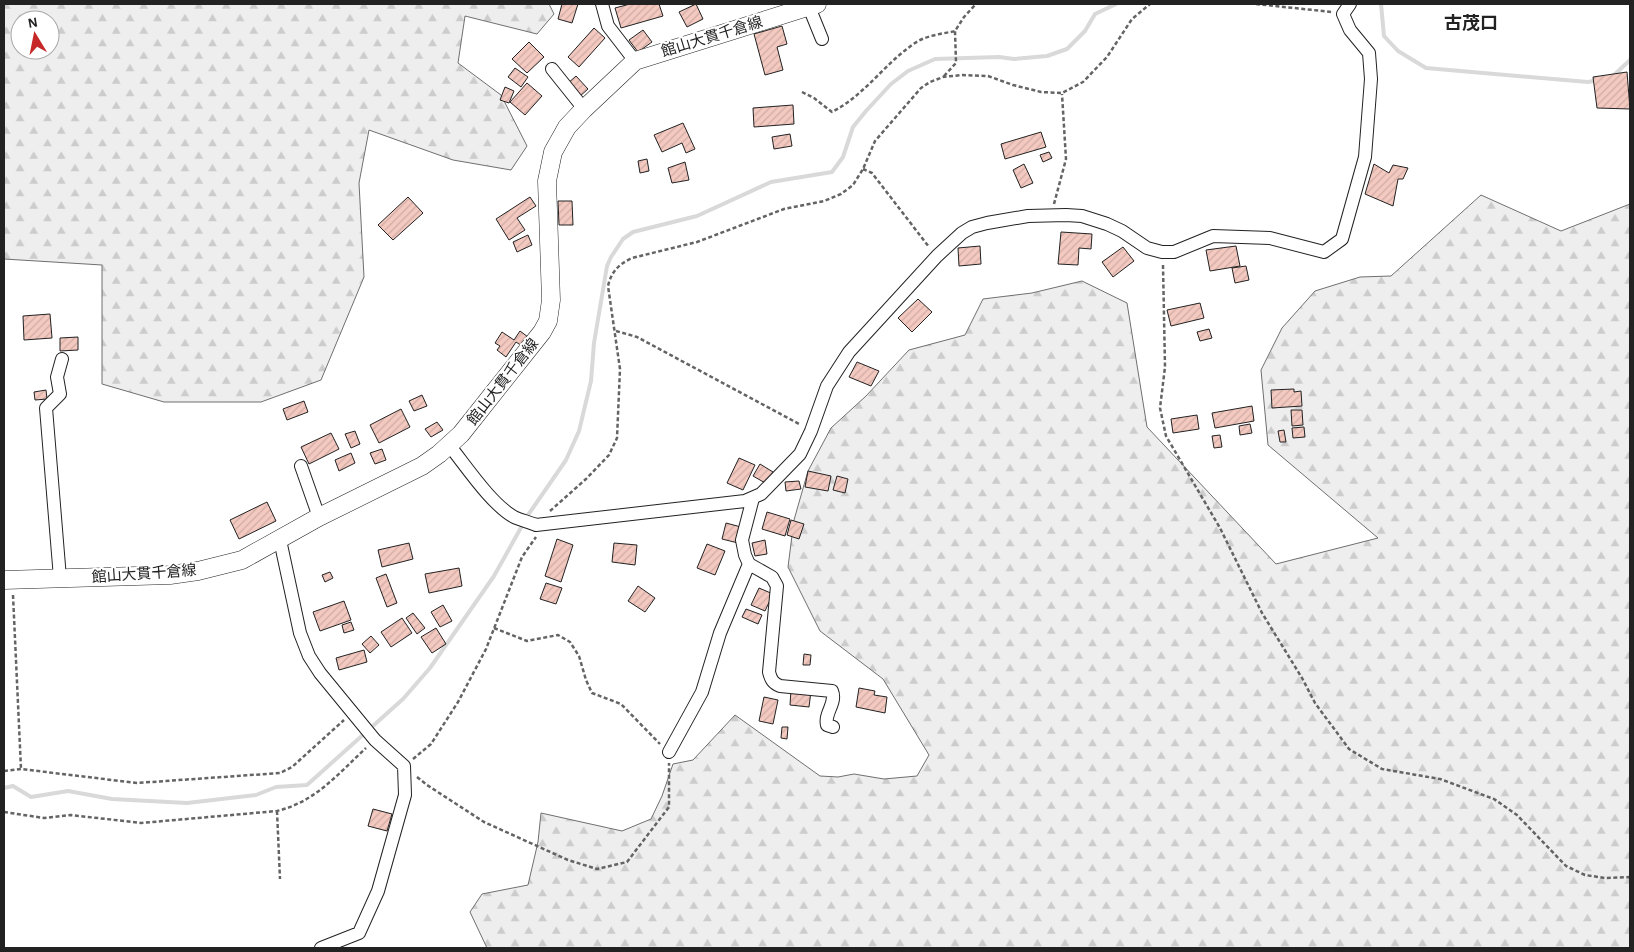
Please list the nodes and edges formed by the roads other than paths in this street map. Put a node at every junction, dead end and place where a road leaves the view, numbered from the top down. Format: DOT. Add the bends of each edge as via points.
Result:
graph roads {
  1 [pos="602,4"];
  2 [pos="813,6"];
  3 [pos="1347,9"];
  4 [pos="822,39"];
  5 [pos="635,61"];
  6 [pos="552,69"];
  7 [pos="584,109"];
  8 [pos="62,359"];
  9 [pos="449,445"];
  10 [pos="301,466"];
  11 [pos="753,498"];
  12 [pos="319,518"];
  13 [pos="280,540"];
  14 [pos="749,564"];
  15 [pos="60,578"];
  16 [pos="8,580"];
  17 [pos="833,727"];
  18 [pos="669,752"];
  19 [pos="321,948"];
  1 -- 5 [label="street" via="608,26"];
  2 -- 4 [label="street"];
  2 -- 5 [label="main road, 館山大貫千倉線"];
  3 -- 11 [label="street" via="1350,30 1369,53 1371,79 1365,157 1342,239 1324,252 1270,238 1213,236 1174,252 1162,252 1147,248 1122,231 1082,216 1020,218 972,227 937,256 841,362 827,386 800,454 761,494"];
  5 -- 7 [label="main road, 館山大貫千倉線"];
  6 -- 7 [label="street"];
  7 -- 9 [label="main road, 館山大貫千倉線" via="567,127 549,166 551,300 548,321 461,434"];
  8 -- 15 [label="street" via="58,377 60,394 46,408"];
  9 -- 11 [label="street" via="493,499 514,517 536,525"];
  9 -- 12 [label="main road, 館山大貫千倉線" via="422,466"];
  10 -- 12 [label="street"];
  11 -- 14 [label="street" via="742,540"];
  12 -- 13 [label="main road, 館山大貫千倉線"];
  13 -- 15 [label="main road, 館山大貫千倉線" via="242,560 198,571 143,577"];
  13 -- 19 [label="street" via="300,633 309,656 375,740 404,766 405,795 378,890 358,933"];
  14 -- 17 [label="street" via="772,577 777,586 770,679 780,686 832,691 834,696 826,720 827,725"];
  14 -- 18 [label="street" via="720,633 702,692"];
  15 -- 16 [label="main road, 館山大貫千倉線"];
}
